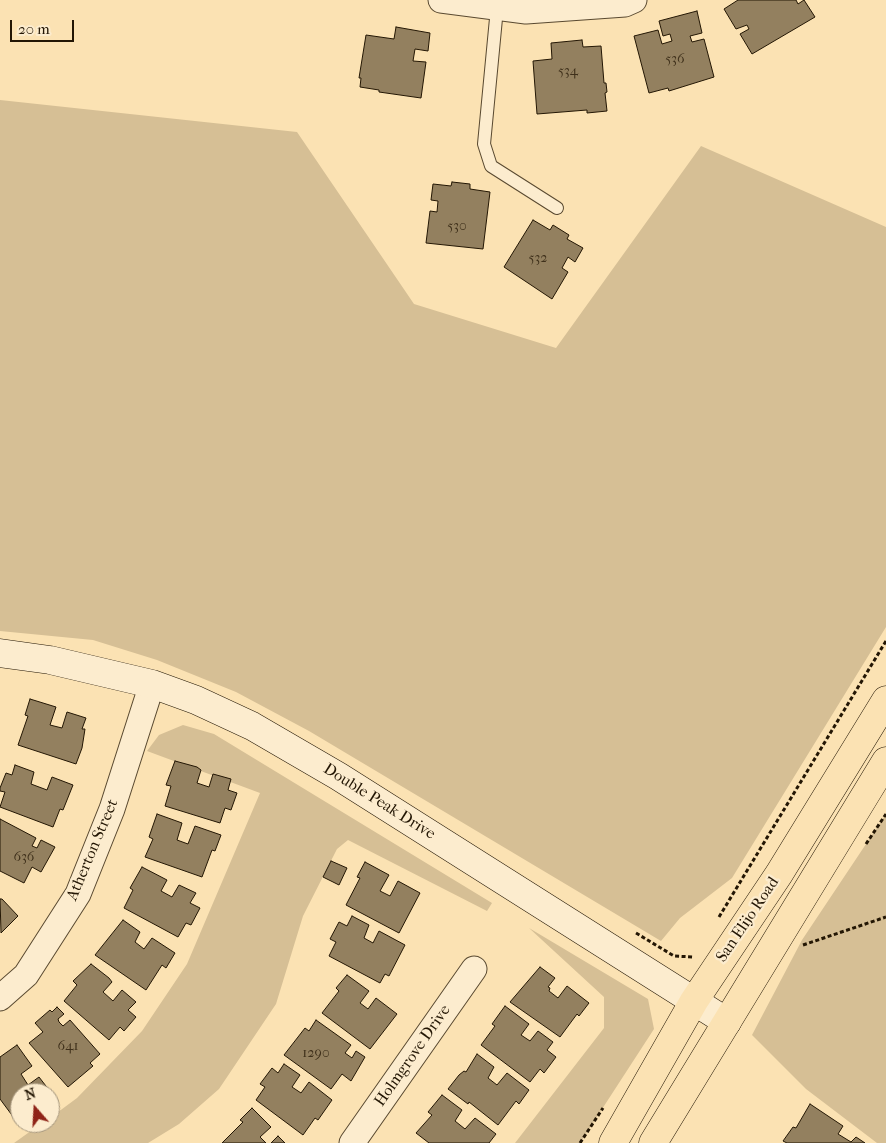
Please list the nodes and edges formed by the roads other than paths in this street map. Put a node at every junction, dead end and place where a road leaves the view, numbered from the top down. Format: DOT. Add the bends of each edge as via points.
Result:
graph roads {
  1 [pos="441,0"];
  2 [pos="634,0"];
  3 [pos="497,8"];
  4 [pos="557,208"];
  5 [pos="0,653"];
  6 [pos="152,684"];
  7 [pos="886,700"];
  8 [pos="886,761"];
  9 [pos="474,969"];
  10 [pos="0,998"];
  11 [pos="694,1001"];
  12 [pos="727,1022"];
  13 [pos="352,1143"];
  14 [pos="613,1143"];
  15 [pos="653,1143"];
  1 -- 3 [label="street"];
  2 -- 3 [label="street" via="625,4 526,11"];
  3 -- 4 [label="lane" via="484,144 491,166"];
  5 -- 6 [label="street, Double Peak Drive" via="50,660"];
  6 -- 10 [label="street, Atherton Street" via="112,809 78,894 26,975"];
  6 -- 11 [label="street, Double Peak Drive" via="196,700 296,750"];
  7 -- 11 [label="main road, San Elijo Road" via="778,874"];
  8 -- 12 [label="main road, San Elijo Road"];
  9 -- 13 [label="street, Holmgrove Drive"];
  11 -- 12 [label="street, Double Peak Drive"];
  11 -- 14 [label="main road, San Elijo Road"];
  12 -- 15 [label="main road, San Elijo Road"];
}
